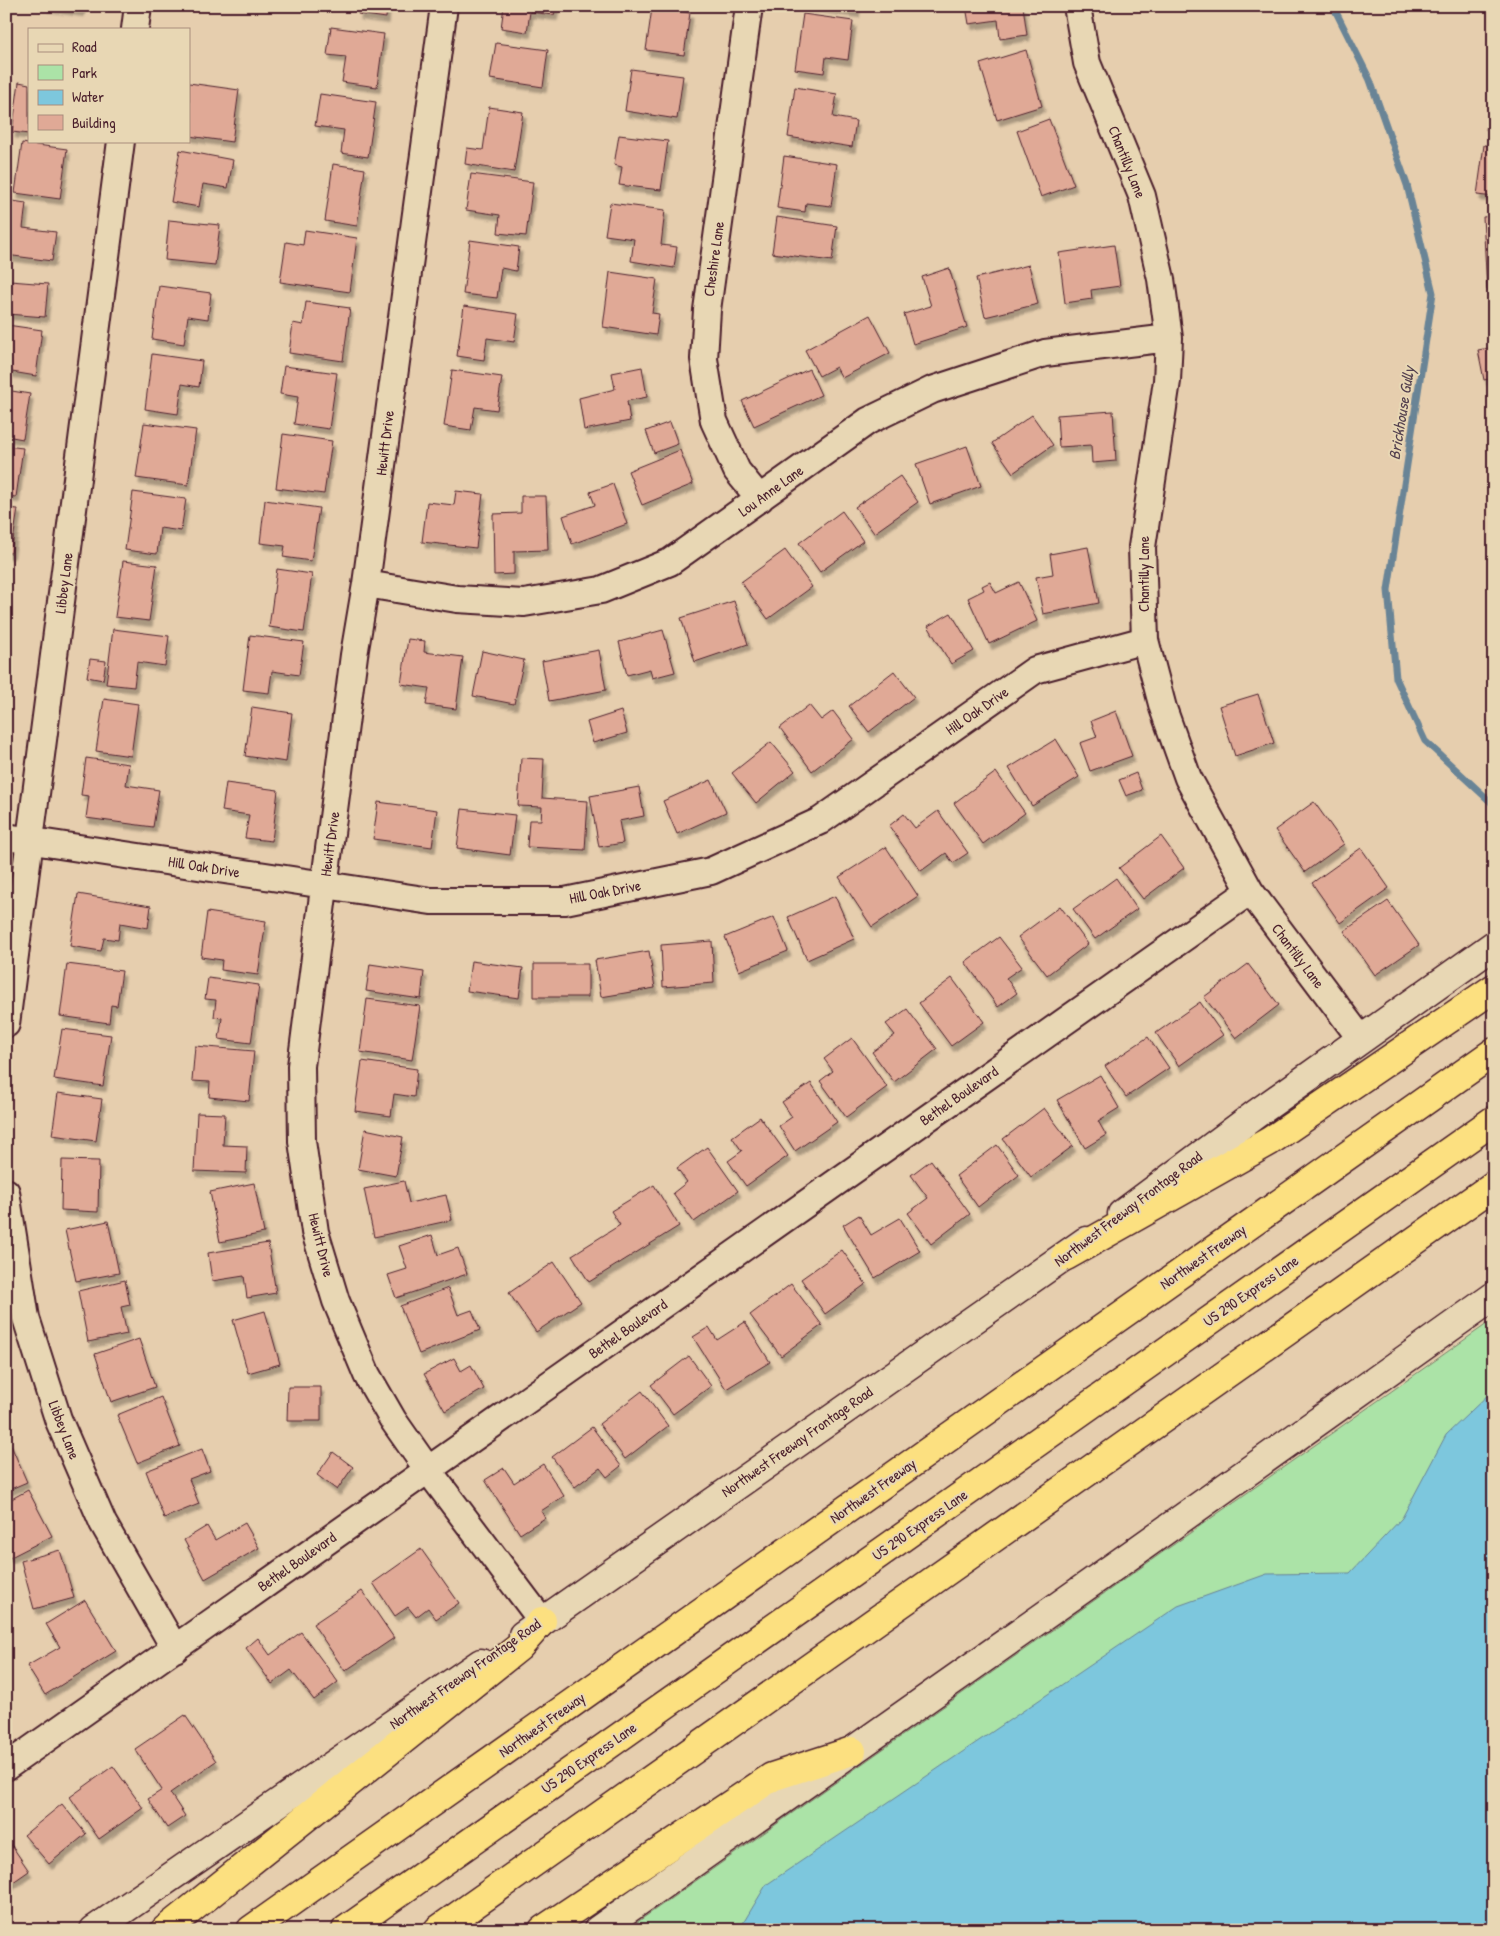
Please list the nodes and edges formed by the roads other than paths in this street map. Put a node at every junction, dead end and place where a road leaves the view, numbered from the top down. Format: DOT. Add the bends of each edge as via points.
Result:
graph roads {
  1 [pos="138,6"];
  2 [pos="444,6"];
  3 [pos="749,6"];
  4 [pos="1077,6"];
  5 [pos="135,28"];
  6 [pos="121,142"];
  7 [pos="1169,338"];
  8 [pos="760,499"];
  9 [pos="366,584"];
  10 [pos="1145,640"];
  11 [pos="18,839"];
  12 [pos="324,885"];
  13 [pos="1250,891"];
  14 [pos="1494,945"];
  15 [pos="1494,988"];
  16 [pos="6,1024"];
  17 [pos="1360,1040"];
  18 [pos="1494,1052"];
  19 [pos="1494,1120"];
  20 [pos="1494,1185"];
  21 [pos="6,1192"];
  22 [pos="1066,1256"];
  23 [pos="1494,1296"];
  24 [pos="428,1470"];
  25 [pos="542,1621"];
  26 [pos="175,1649"];
  27 [pos="852,1751"];
  28 [pos="6,1767"];
  29 [pos="94,1930"];
  30 [pos="165,1930"];
  31 [pos="251,1930"];
  32 [pos="346,1930"];
  33 [pos="438,1930"];
  34 [pos="544,1930"];
  35 [pos="598,1930"];
  1 -- 5 [label="street"];
  2 -- 9 [label="street, Hewitt Drive"];
  3 -- 8 [label="street, Cheshire Lane" via="707,310 704,359 714,421 737,470"];
  4 -- 7 [label="street, Chantilly Lane" via="1087,63 1142,196 1161,279"];
  6 -- 11 [label="street, Libbey Lane"];
  7 -- 8 [label="street, Lou Anne Lane" via="1045,353 932,390 868,421"];
  7 -- 10 [label="street, Chantilly Lane" via="1167,381 1142,547"];
  8 -- 9 [label="street, Lou Anne Lane" via="670,562 601,590 524,603 456,599"];
  9 -- 12 [label="street, Hewitt Drive"];
  10 -- 12 [label="street, Hill Oak Drive" via="1035,670 820,821 712,871 565,901 431,901"];
  10 -- 13 [label="street, Chantilly Lane" via="1163,708 1188,778"];
  11 -- 12 [label="street, Hill Oak Drive"];
  11 -- 16 [label="street, Libbey Lane"];
  12 -- 24 [label="street, Hewitt Drive" via="301,1066 302,1140 316,1232 336,1302 367,1375"];
  13 -- 17 [label="street, Chantilly Lane"];
  13 -- 24 [label="street, Bethel Boulevard"];
  14 -- 17 [label="main road, Northwest Freeway Frontage Road"];
  15 -- 22 [label="highway" via="1270,1141"];
  17 -- 22 [label="main road, Northwest Freeway Frontage Road"];
  18 -- 31 [label="highway, Northwest Freeway"];
  19 -- 32 [label="highway, US 290 Express Lane"];
  20 -- 33 [label="highway"];
  21 -- 26 [label="street, Libbey Lane" via="26,1318 58,1420 103,1523"];
  22 -- 25 [label="main road, Northwest Freeway Frontage Road"];
  23 -- 27 [label="main road"];
  24 -- 25 [label="street, Hewitt Drive"];
  24 -- 26 [label="street, Bethel Boulevard"];
  25 -- 29 [label="main road, Northwest Freeway Frontage Road"];
  25 -- 30 [label="highway" via="519,1647"];
  26 -- 28 [label="street, Bethel Boulevard"];
  27 -- 34 [label="highway" via="772,1777"];
  27 -- 35 [label="main road"];
}
